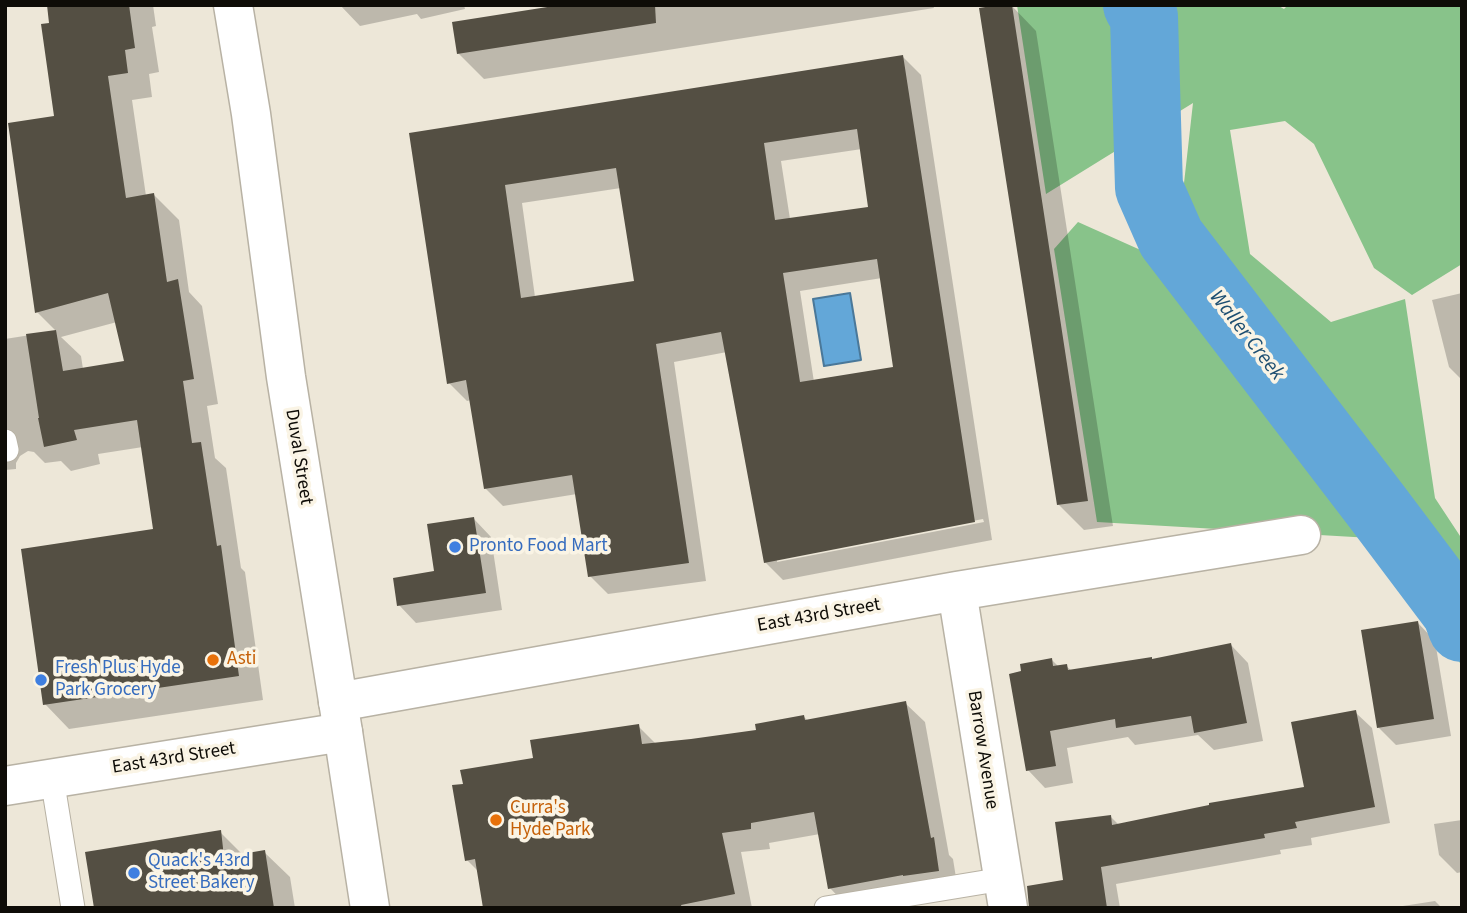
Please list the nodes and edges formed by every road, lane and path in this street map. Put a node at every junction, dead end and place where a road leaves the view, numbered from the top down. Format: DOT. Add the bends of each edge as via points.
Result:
graph roads {
  1 [pos="233,5"];
  2 [pos="1301,535"];
  3 [pos="957,591"];
  4 [pos="341,717"];
  5 [pos="52,778"];
  6 [pos="5,786"];
  7 [pos="1006,894"];
  8 [pos="73,908"];
  9 [pos="370,908"];
  10 [pos="826,908"];
  1 -- 4 [label="street, Duval Street"];
  2 -- 3 [label="street, East 43rd Street"];
  3 -- 4 [label="street, East 43rd Street"];
  3 -- 7 [label="street, Barrow Avenue"];
  4 -- 5 [label="street, East 43rd Street"];
  4 -- 9 [label="street, Duval Street"];
  5 -- 6 [label="street, East 43rd Street"];
  5 -- 8 [label="lane"];
  7 -- 10 [label="lane"];
}
